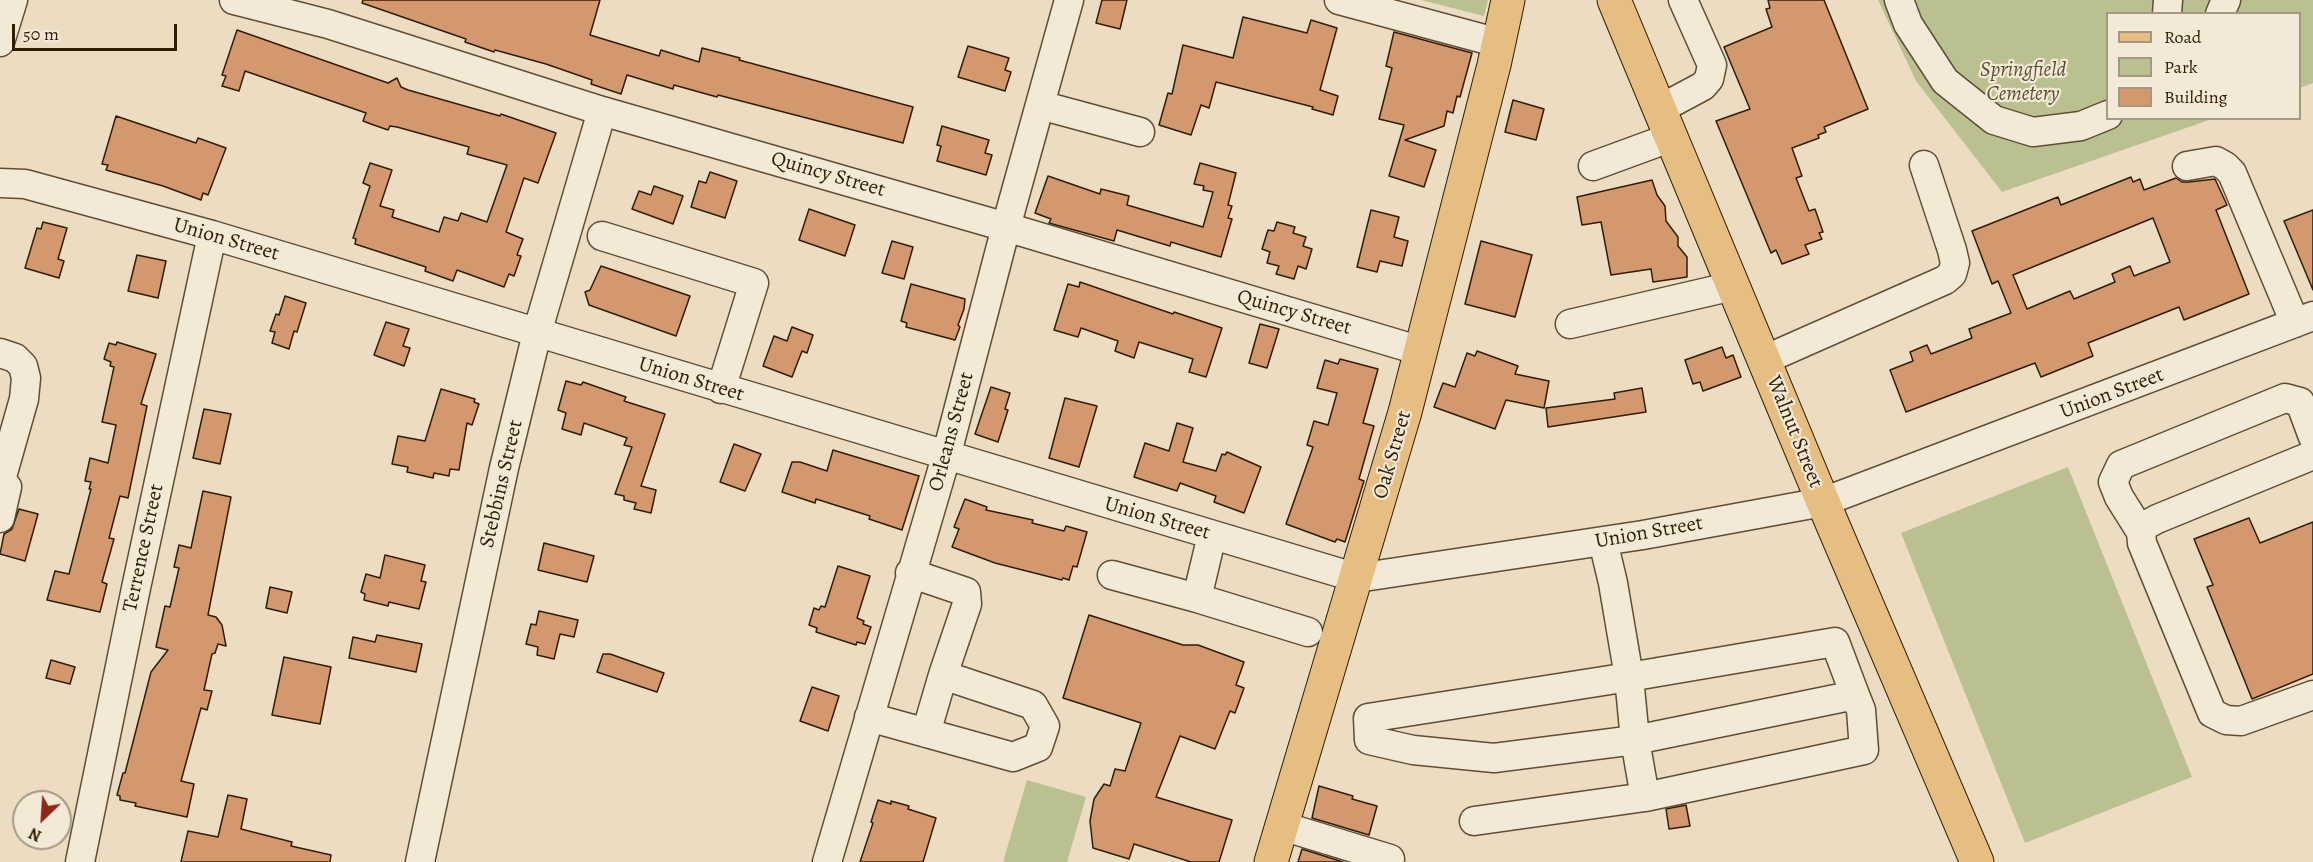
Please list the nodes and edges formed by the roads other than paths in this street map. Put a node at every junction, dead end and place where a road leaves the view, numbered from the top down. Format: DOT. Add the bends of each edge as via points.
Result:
graph roads {
  1 [pos="13,0"];
  2 [pos="234,0"];
  3 [pos="1069,0"];
  4 [pos="1339,0"];
  5 [pos="1508,0"];
  6 [pos="1518,0"];
  7 [pos="1614,0"];
  8 [pos="1683,0"];
  9 [pos="1899,0"];
  10 [pos="0,42"];
  11 [pos="1499,43"];
  12 [pos="1040,105"];
  13 [pos="602,111"];
  14 [pos="2106,116"];
  15 [pos="1666,123"];
  16 [pos="1140,132"];
  17 [pos="1924,165"];
  18 [pos="1593,166"];
  19 [pos="2187,166"];
  20 [pos="0,183"];
  21 [pos="1006,227"];
  22 [pos="212,235"];
  23 [pos="602,236"];
  24 [pos="1733,286"];
  25 [pos="2304,320"];
  26 [pos="1570,324"];
  27 [pos="537,333"];
  28 [pos="1421,351"];
  29 [pos="0,353"];
  30 [pos="1764,360"];
  31 [pos="721,389"];
  32 [pos="2313,437"];
  33 [pos="2313,455"];
  34 [pos="946,457"];
  35 [pos="1,480"];
  36 [pos="1823,502"];
  37 [pos="0,518"];
  38 [pos="2141,532"];
  39 [pos="1212,535"];
  40 [pos="1603,541"];
  41 [pos="910,573"];
  42 [pos="1112,575"];
  43 [pos="1357,578"];
  44 [pos="1197,598"];
  45 [pos="1308,632"];
  46 [pos="943,675"];
  47 [pos="1629,677"];
  48 [pos="2313,695"];
  49 [pos="1855,696"];
  50 [pos="869,717"];
  51 [pos="926,733"];
  52 [pos="1635,740"];
  53 [pos="1645,797"];
  54 [pos="1474,821"];
  55 [pos="1282,826"];
  56 [pos="1390,859"];
  57 [pos="80,862"];
  58 [pos="420,862"];
  59 [pos="827,862"];
  60 [pos="1271,862"];
  61 [pos="1977,862"];
  1 -- 10 [label="street"];
  2 -- 13 [label="street, Quincy Street" via="328,24"];
  3 -- 12 [label="street, Orleans Street"];
  4 -- 11 [label="street"];
  5 -- 11 [label="main road, Oak Street"];
  6 -- 11 [label="main road, Oak Street"];
  7 -- 15 [label="main road, Walnut Street"];
  8 -- 15 [label="street" via="1712,65 1709,79"];
  9 -- 14 [label="street" via="1908,24 1945,81 1994,120 2033,132 2082,126"];
  11 -- 28 [label="main road, Oak Street"];
  12 -- 16 [label="street"];
  12 -- 21 [label="street, Orleans Street"];
  13 -- 21 [label="street, Quincy Street"];
  13 -- 27 [label="street, Stebbins Street"];
  15 -- 18 [label="street"];
  15 -- 24 [label="main road, Walnut Street"];
  17 -- 30 [label="street" via="1952,250 1952,274"];
  19 -- 25 [label="street" via="2216,161 2232,173"];
  20 -- 22 [label="street, Union Street" via="25,184"];
  21 -- 28 [label="street, Quincy Street"];
  21 -- 34 [label="street, Orleans Street"];
  22 -- 27 [label="street, Union Street"];
  22 -- 57 [label="street, Terrence Street"];
  23 -- 31 [label="street" via="754,283"];
  24 -- 26 [label="street"];
  24 -- 30 [label="main road, Walnut Street"];
  25 -- 36 [label="street, Union Street"];
  27 -- 31 [label="street, Union Street"];
  27 -- 58 [label="street, Stebbins Street" via="504,468"];
  28 -- 43 [label="main road, Oak Street"];
  29 -- 35 [label="street" via="15,358 23,366 26,378 24,399"];
  30 -- 36 [label="main road, Walnut Street"];
  31 -- 34 [label="street, Union Street"];
  32 -- 38 [label="street" via="2300,402 2285,398 2121,465 2113,482"];
  33 -- 38 [label="street" via="2157,519"];
  34 -- 39 [label="street, Union Street"];
  34 -- 41 [label="street, Orleans Street"];
  35 -- 37 [label="street" via="8,487"];
  36 -- 40 [label="street, Union Street"];
  36 -- 61 [label="main road, Walnut Street"];
  38 -- 48 [label="street" via="2142,543 2212,713 2226,720 2241,721"];
  39 -- 43 [label="street, Union Street"];
  39 -- 44 [label="street"];
  40 -- 43 [label="street, Union Street"];
  40 -- 47 [label="street"];
  41 -- 46 [label="street" via="966,592 967,604"];
  41 -- 50 [label="street, Orleans Street"];
  42 -- 44 [label="street"];
  43 -- 55 [label="main road, Oak Street"];
  44 -- 45 [label="street"];
  46 -- 51 [label="street"];
  46 -- 51 [label="street" via="1033,705 1045,726 1038,747 1014,757"];
  47 -- 49 [label="street" via="1835,642"];
  47 -- 52 [label="street"];
  47 -- 52 [label="street" via="1368,718 1369,740 1413,750 1494,758"];
  49 -- 52 [label="street"];
  49 -- 53 [label="street" via="1861,710 1864,750"];
  50 -- 51 [label="street"];
  50 -- 59 [label="street, Orleans Street"];
  52 -- 53 [label="street"];
  53 -- 54 [label="street"];
  55 -- 56 [label="street"];
  55 -- 60 [label="main road, Oak Street"];
}
